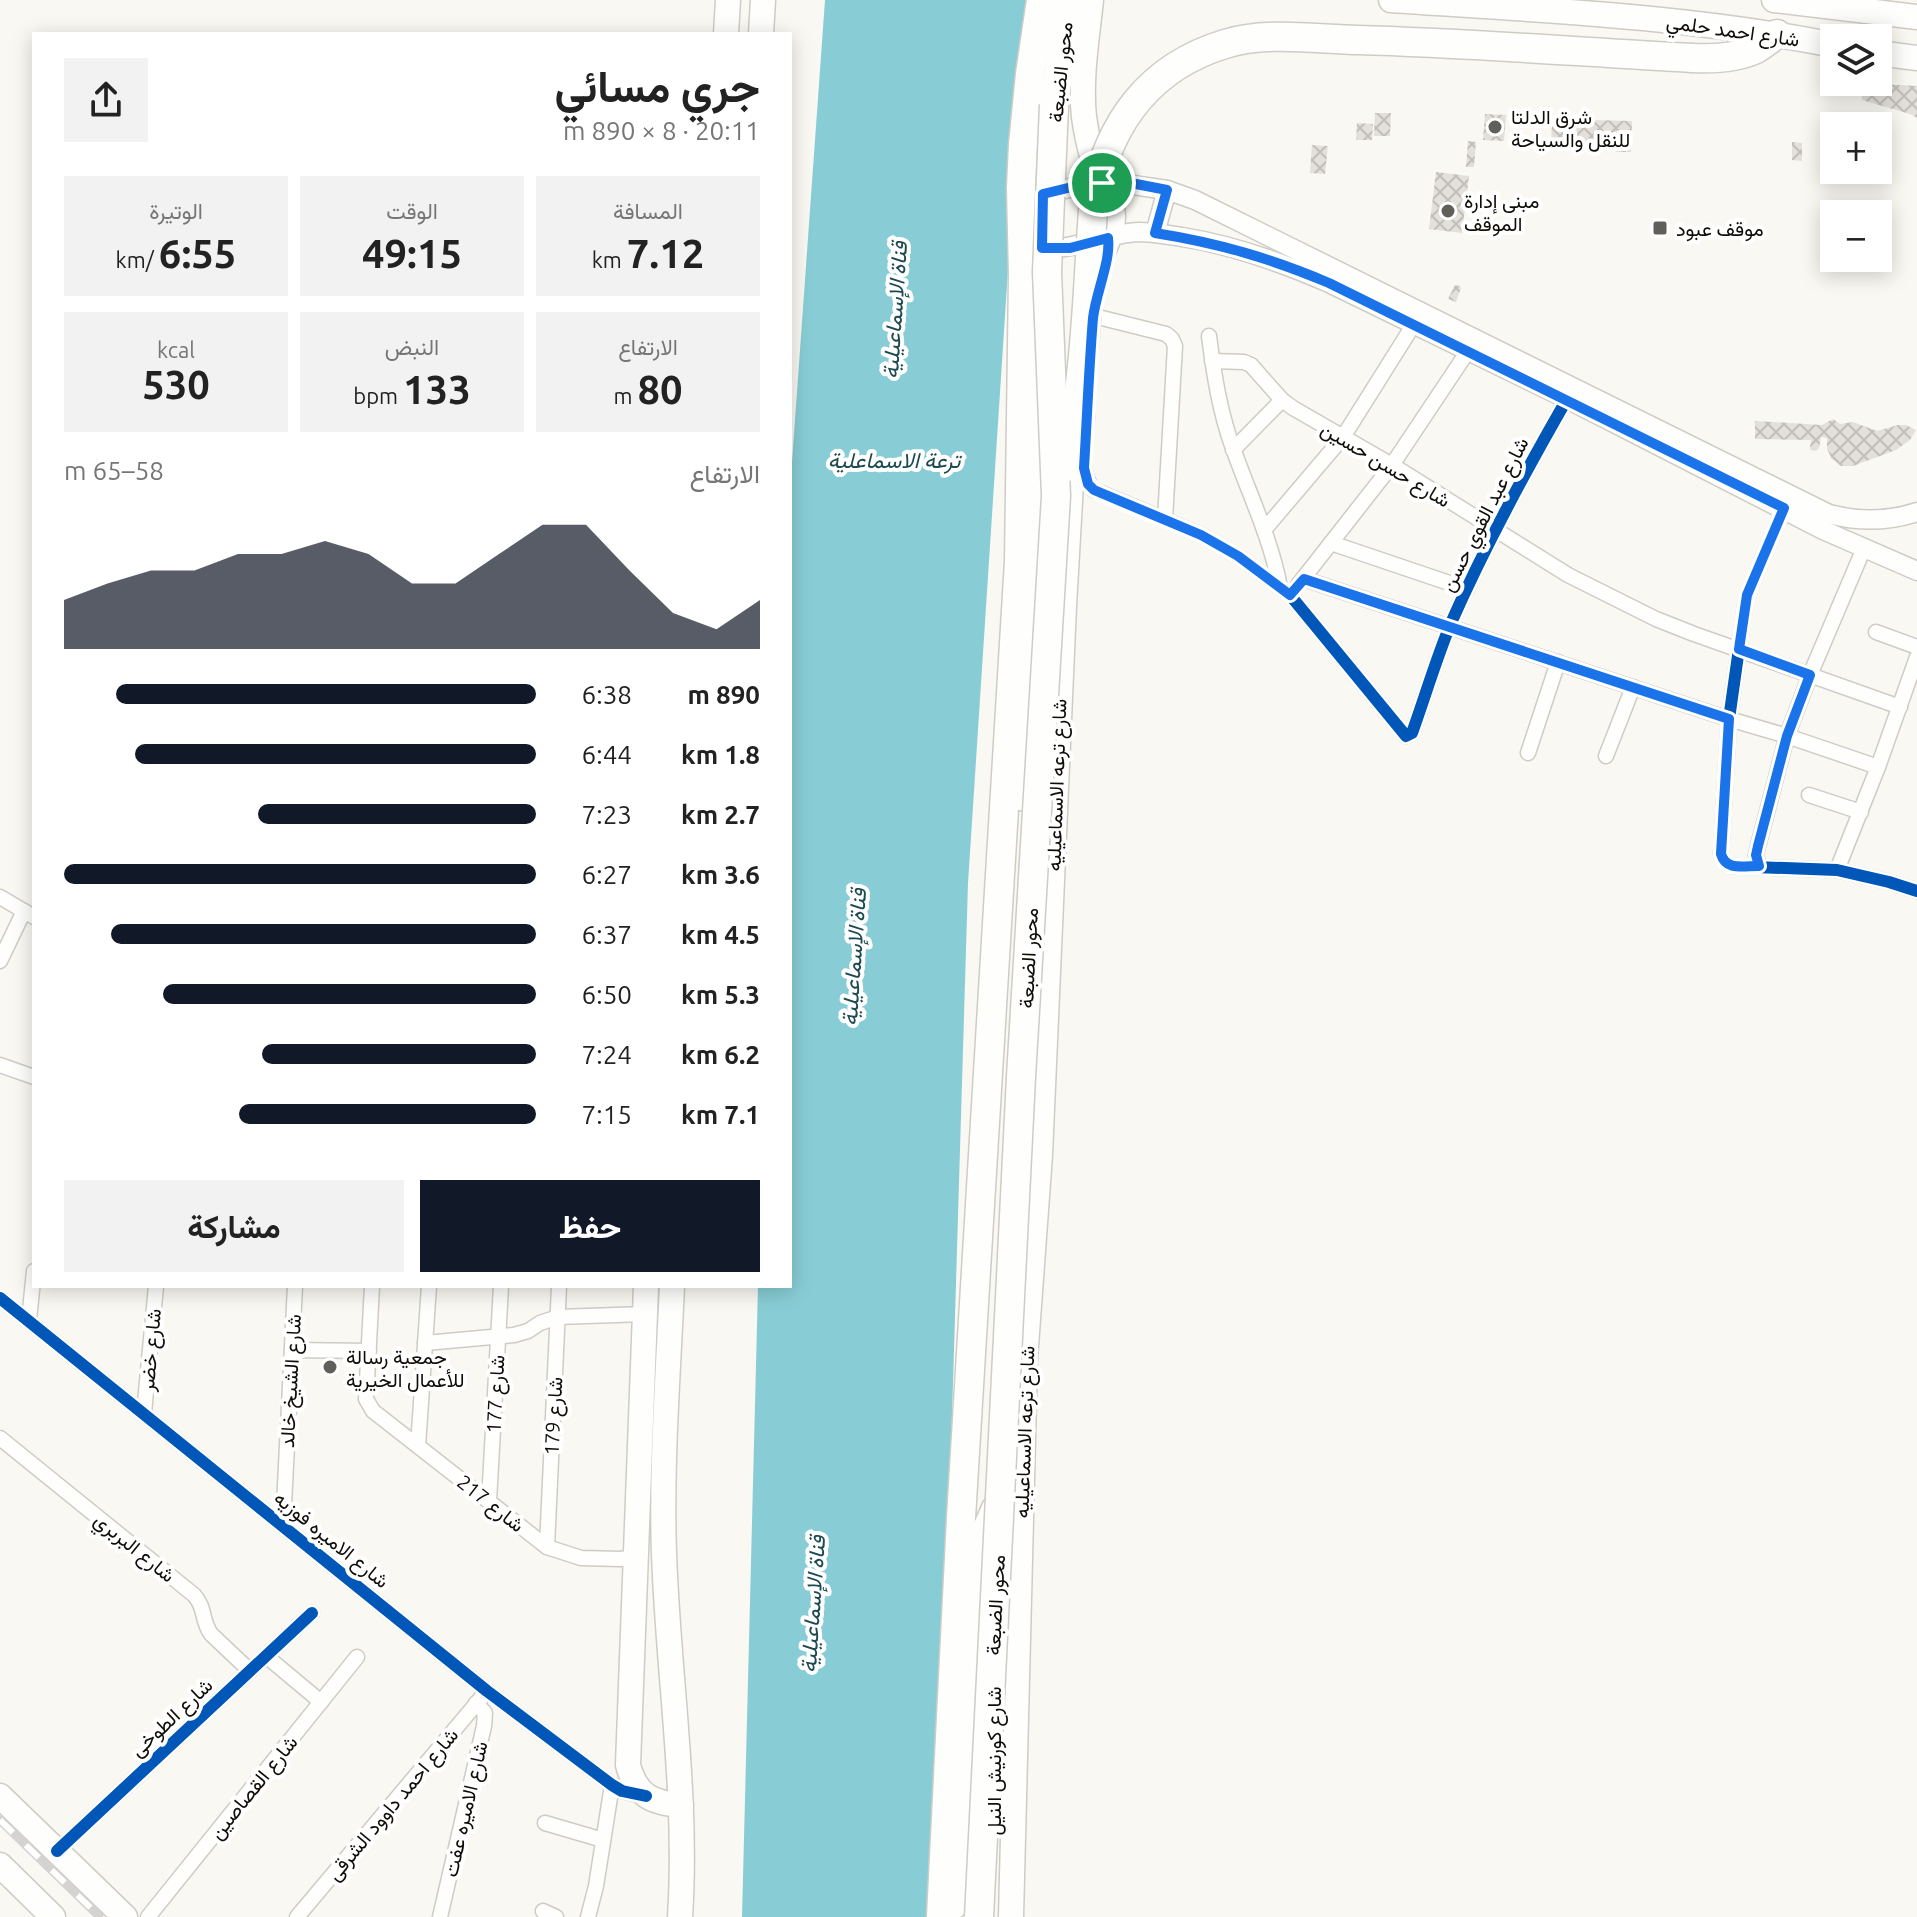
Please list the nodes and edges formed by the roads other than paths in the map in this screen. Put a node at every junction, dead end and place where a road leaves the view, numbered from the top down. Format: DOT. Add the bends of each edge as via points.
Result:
graph roads {
  1 [pos="728,0"];
  2 [pos="763,0"];
  3 [pos="1041,0"];
  4 [pos="1061,0"];
  5 [pos="1068,0"];
  6 [pos="1091,0"];
  7 [pos="1391,0"];
  8 [pos="1774,0"];
  9 [pos="1917,17"];
  10 [pos="726,32"];
  11 [pos="761,32"];
  12 [pos="1777,34"];
  13 [pos="1820,42"];
  14 [pos="1892,55"];
  15 [pos="1917,58"];
  16 [pos="1102,183"];
  17 [pos="1167,190"];
  18 [pos="1043,194"];
  19 [pos="1155,233"];
  20 [pos="1108,238"];
  21 [pos="1042,248"];
  22 [pos="1094,316"];
  23 [pos="1414,324"];
  24 [pos="1209,336"];
  25 [pos="1468,351"];
  26 [pos="1212,361"];
  27 [pos="1567,399"];
  28 [pos="1282,400"];
  29 [pos="1343,437"];
  30 [pos="1233,450"];
  31 [pos="1392,465"];
  32 [pos="1056,496"];
  33 [pos="1784,508"];
  34 [pos="1917,512"];
  35 [pos="1165,519"];
  36 [pos="1264,530"];
  37 [pos="1496,532"];
  38 [pos="1331,543"];
  39 [pos="1864,548"];
  40 [pos="1917,571"];
  41 [pos="1304,579"];
  42 [pos="1467,589"];
  43 [pos="1285,591"];
  44 [pos="1450,627"];
  45 [pos="1876,632"];
  46 [pos="1917,647"];
  47 [pos="1739,649"];
  48 [pos="1917,657"];
  49 [pos="1558,662"];
  50 [pos="1810,675"];
  51 [pos="1633,687"];
  52 [pos="1900,707"];
  53 [pos="1729,719"];
  54 [pos="1787,736"];
  55 [pos="1528,753"];
  56 [pos="1606,756"];
  57 [pos="1878,767"];
  58 [pos="1809,795"];
  59 [pos="1861,812"];
  60 [pos="1759,866"];
  61 [pos="1837,870"];
  62 [pos="1917,891"];
  63 [pos="0,897"];
  64 [pos="29,914"];
  65 [pos="0,961"];
  66 [pos="0,1065"];
  67 [pos="32,1076"];
  68 [pos="32,1288"];
  69 [pos="156,1288"];
  70 [pos="295,1288"];
  71 [pos="372,1288"];
  72 [pos="429,1288"];
  73 [pos="501,1288"];
  74 [pos="559,1288"];
  75 [pos="646,1288"];
  76 [pos="672,1288"];
  77 [pos="0,1298"];
  78 [pos="645,1314"];
  79 [pos="558,1317"];
  80 [pos="29,1320"];
  81 [pos="498,1337"];
  82 [pos="425,1343"];
  83 [pos="292,1350"];
  84 [pos="369,1351"];
  85 [pos="144,1413"];
  86 [pos="0,1438"];
  87 [pos="418,1446"];
  88 [pos="489,1501"];
  89 [pos="994,1508"];
  90 [pos="283,1525"];
  91 [pos="547,1547"];
  92 [pos="637,1557"];
  93 [pos="312,1613"];
  94 [pos="266,1656"];
  95 [pos="357,1657"];
  96 [pos="250,1671"];
  97 [pos="487,1691"];
  98 [pos="321,1702"];
  99 [pos="476,1703"];
  100 [pos="612,1785"];
  101 [pos="0,1796"];
  102 [pos="646,1796"];
  103 [pos="681,1805"];
  104 [pos="545,1823"];
  105 [pos="603,1840"];
  106 [pos="57,1851"];
  107 [pos="0,1865"];
  108 [pos="53,1917"];
  109 [pos="125,1917"];
  110 [pos="148,1917"];
  111 [pos="297,1917"];
  112 [pos="440,1917"];
  113 [pos="588,1917"];
  114 [pos="680,1917"];
  115 [pos="941,1917"];
  116 [pos="954,1917"];
  117 [pos="979,1917"];
  118 [pos="990,1917"];
  119 [pos="1011,1917"];
  1 -- 10 [label="main road"];
  2 -- 11 [label="main road"];
  3 -- 115 [label="highway, محور الضبعة" via="1021,188 1019,561"];
  4 -- 18 [label="main road, شارع ترعه الاسماعيليه"];
  5 -- 32 [label="highway, محور الضبعة, bridge" via="1054,105 1047,272"];
  6 -- 16 [label="main road, شارع ترعه الاسماعيليه" via="1083,96"];
  7 -- 12 [label="main road, شارع احمد حلمي" via="1635,17"];
  8 -- 9 [label="main road, شارع احمد حلمي"];
  12 -- 13 [label="main road, شارع احمد حلمي"];
  12 -- 32 [label="highway, bridge" via="1757,49 1709,58 1276,38 1226,43 1183,62 1129,110 1099,174 1078,397"];
  14 -- 15 [label="main road"];
  16 -- 17 [label="street"];
  16 -- 18 [label="street"];
  16 -- 20 [label="main road, شارع ترعه الاسماعيليه" via="1112,205"];
  17 -- 19 [label="street"];
  17 -- 34 [label="street" via="1592,385 1829,514 1875,520"];
  18 -- 21 [label="main road, شارع ترعه الاسماعيليه"];
  19 -- 20 [label="street"];
  19 -- 23 [label="street" via="1272,260"];
  20 -- 21 [label="street" via="1070,248"];
  20 -- 22 [label="street"];
  20 -- 119 [label="main road, شارع ترعه الاسماعيليه" via="1083,305 1078,355 1040,1155 1025,1360"];
  21 -- 89 [label="main road, شارع ترعه الاسماعيليه"];
  22 -- 35 [label="street" via="1085,476 1101,494"];
  22 -- 35 [label="street" via="1166,334 1175,346"];
  23 -- 25 [label="street"];
  23 -- 29 [label="street"];
  24 -- 26 [label="street"];
  25 -- 27 [label="street"];
  25 -- 31 [label="street"];
  26 -- 28 [label="street, شارع حسن حسين" via="1251,365"];
  26 -- 30 [label="street"];
  27 -- 33 [label="street"];
  27 -- 37 [label="street, شارع عبد القوي حسن"];
  28 -- 29 [label="street, شارع حسن حسين"];
  28 -- 30 [label="street"];
  29 -- 31 [label="street, شارع حسن حسين"];
  29 -- 36 [label="street"];
  30 -- 36 [label="street"];
  31 -- 37 [label="street, شارع حسن حسين"];
  31 -- 38 [label="street"];
  32 -- 117 [label="highway, محور الضبعة, bridge"];
  33 -- 39 [label="street"];
  33 -- 47 [label="street" via="1747,595"];
  35 -- 43 [label="street" via="1238,556"];
  36 -- 43 [label="street"];
  37 -- 42 [label="street, شارع عبد القوي حسن"];
  37 -- 47 [label="street, شارع حسن حسين" via="1656,619"];
  38 -- 41 [label="street"];
  38 -- 42 [label="street"];
  39 -- 40 [label="street"];
  39 -- 50 [label="street"];
  41 -- 43 [label="street"];
  41 -- 44 [label="street"];
  42 -- 44 [label="street, شارع عبد القوي حسن"];
  43 -- 44 [label="street, شارع عبد القوي حسن" via="1406,736 1412,733"];
  44 -- 49 [label="street"];
  45 -- 46 [label="street"];
  47 -- 50 [label="street, شارع حسن حسين"];
  47 -- 53 [label="street"];
  48 -- 52 [label="street"];
  49 -- 51 [label="street"];
  49 -- 55 [label="street"];
  50 -- 52 [label="street, شارع حسن حسين"];
  50 -- 54 [label="street"];
  51 -- 53 [label="street"];
  51 -- 56 [label="street"];
  52 -- 57 [label="street"];
  53 -- 54 [label="street"];
  53 -- 60 [label="street" via="1721,854 1729,866"];
  54 -- 57 [label="street"];
  54 -- 60 [label="street" via="1756,855"];
  57 -- 59 [label="street"];
  58 -- 59 [label="street"];
  59 -- 61 [label="street"];
  60 -- 61 [label="street"];
  61 -- 62 [label="street"];
  63 -- 64 [label="street"];
  64 -- 65 [label="street"];
  66 -- 67 [label="street"];
  68 -- 80 [label="street"];
  69 -- 85 [label="street, شارع خضر"];
  70 -- 83 [label="street, شارع الشيخ خالد"];
  71 -- 84 [label="street"];
  72 -- 82 [label="street"];
  73 -- 81 [label="street, شارع 177"];
  74 -- 79 [label="street, شارع 179"];
  75 -- 78 [label="main road"];
  76 -- 103 [label="main road" via="664,1553"];
  77 -- 80 [label="street, شارع الاميره فوزيه"];
  78 -- 79 [label="street"];
  78 -- 92 [label="main road"];
  79 -- 81 [label="street"];
  79 -- 91 [label="street, شارع 179"];
  80 -- 85 [label="street, شارع الاميره فوزيه"];
  81 -- 82 [label="street"];
  81 -- 88 [label="street, شارع 177"];
  82 -- 87 [label="street"];
  83 -- 84 [label="street"];
  83 -- 90 [label="street, شارع الشيخ خالد"];
  84 -- 87 [label="street, شارع 217" via="366,1399 373,1411"];
  85 -- 90 [label="street, شارع الاميره فوزيه"];
  86 -- 96 [label="street, شارع البربري" via="194,1595 211,1634"];
  87 -- 88 [label="street, شارع 217"];
  88 -- 91 [label="street, شارع 217"];
  89 -- 116 [label="main road" via="976,1561"];
  89 -- 118 [label="main road, شارع كورنيش النيل"];
  90 -- 97 [label="street, شارع الاميره فوزيه"];
  91 -- 92 [label="street, شارع 217" via="581,1558"];
  92 -- 102 [label="main road" via="628,1765"];
  93 -- 94 [label="street, شارع الطوخى"];
  94 -- 96 [label="street, شارع الطوخى"];
  94 -- 98 [label="street"];
  95 -- 98 [label="street, شارع القصاصين"];
  96 -- 106 [label="street, شارع الطوخى"];
  97 -- 99 [label="street, شارع احمد داوود الشرقى"];
  97 -- 100 [label="street, شارع الاميره فوزيه"];
  98 -- 110 [label="street, شارع القصاصين"];
  99 -- 111 [label="street, شارع احمد داوود الشرقى"];
  99 -- 112 [label="street, شارع الاميره عفت" via="485,1713 484,1726"];
  100 -- 102 [label="street, شارع الاميره فوزيه"];
  100 -- 105 [label="street"];
  101 -- 106 [label="main road"];
  102 -- 103 [label="main road"];
  103 -- 114 [label="main road"];
  104 -- 105 [label="street"];
  105 -- 113 [label="street"];
  106 -- 109 [label="main road"];
  107 -- 108 [label="main road"];
}
